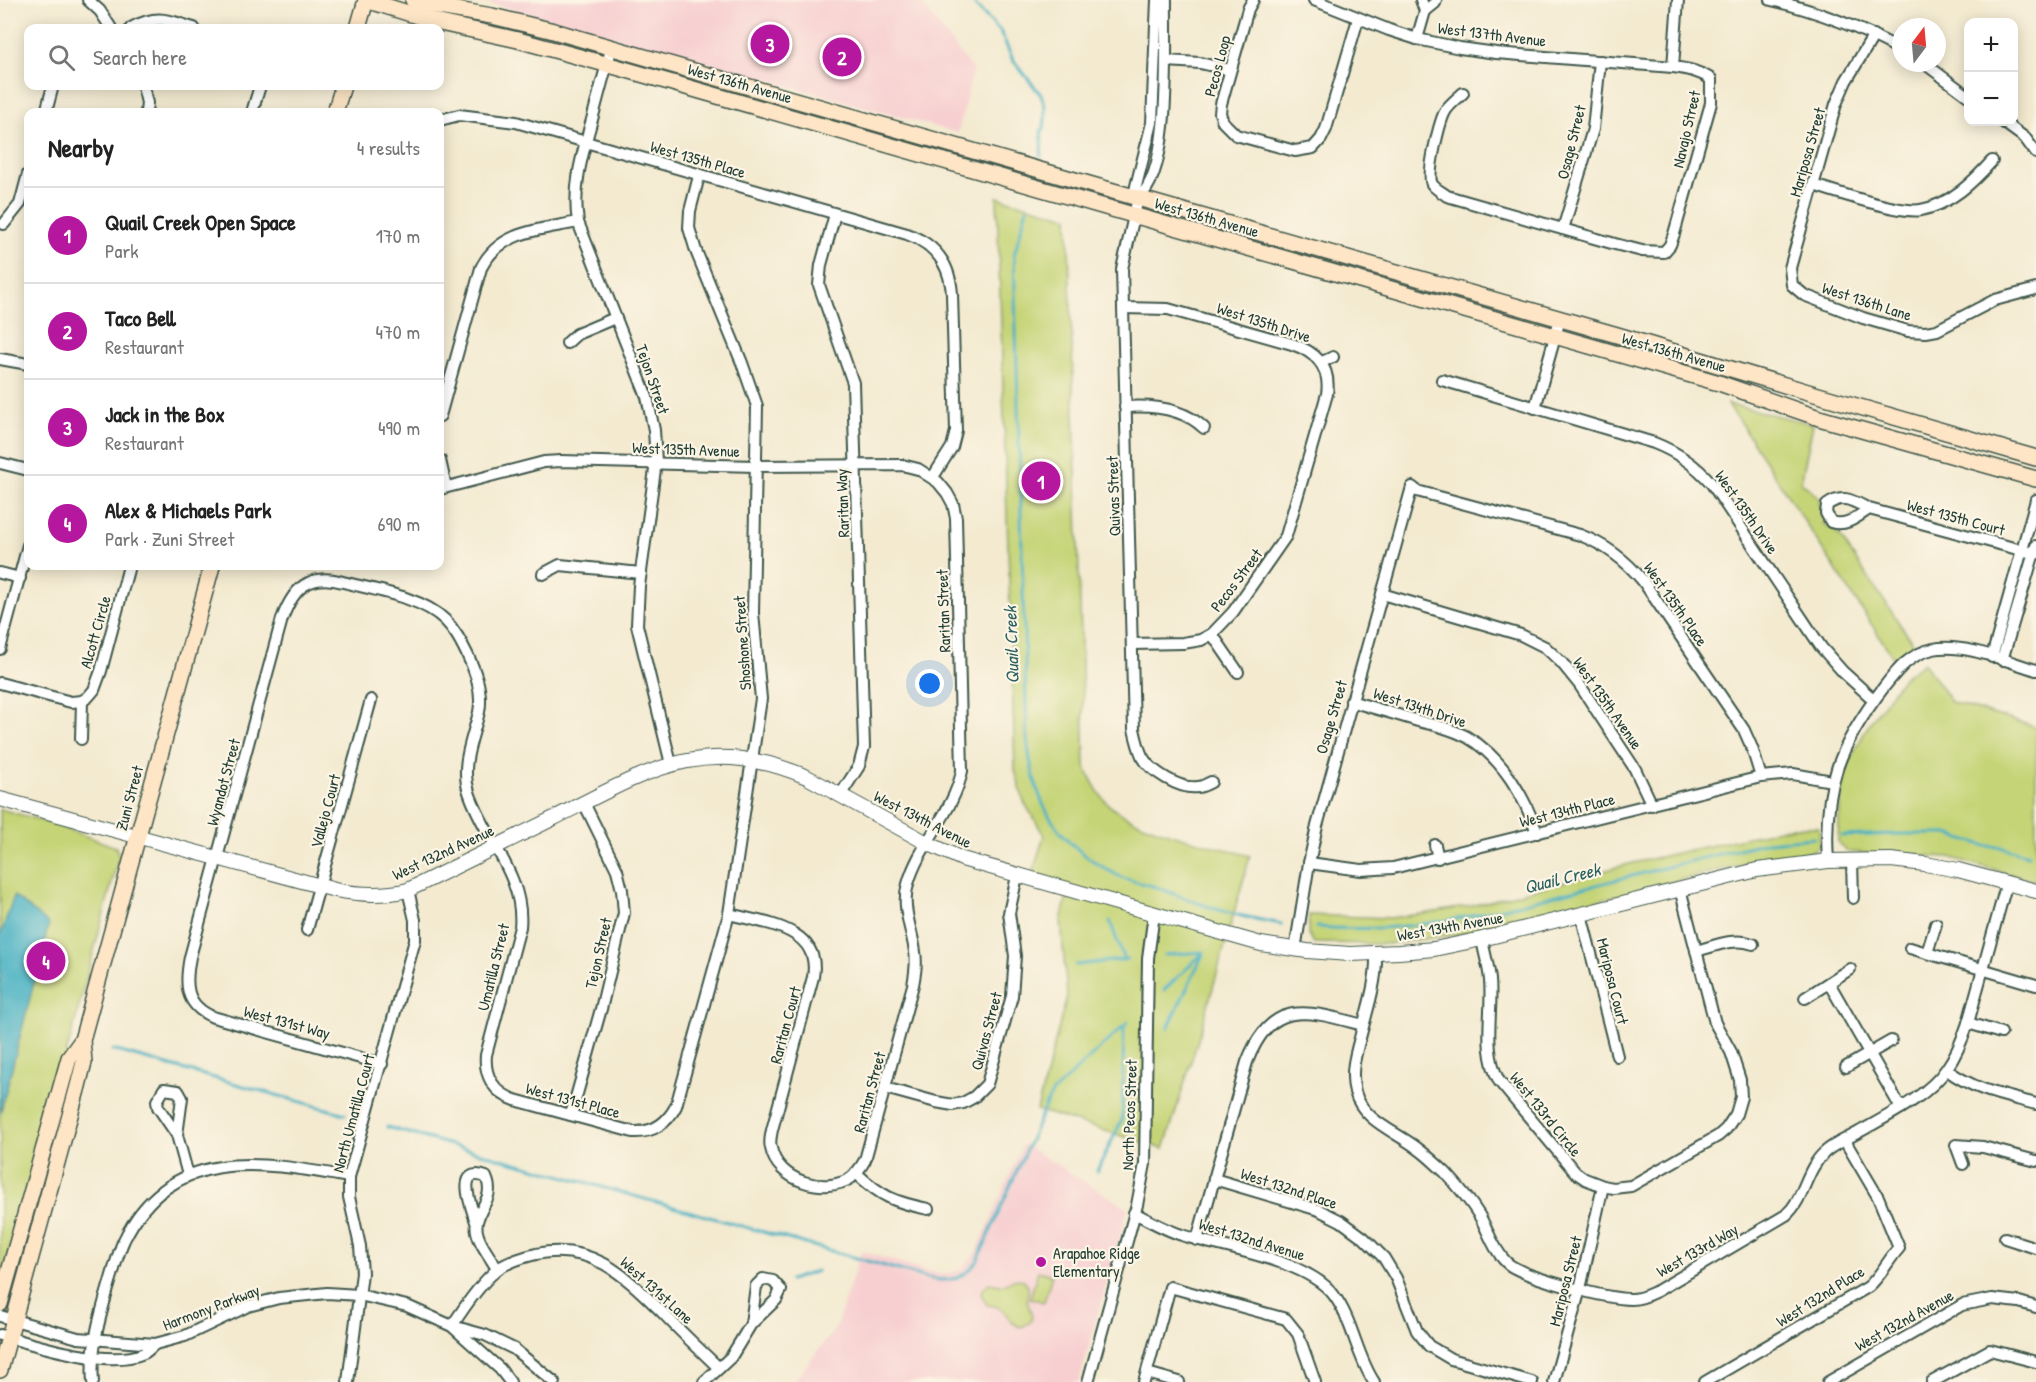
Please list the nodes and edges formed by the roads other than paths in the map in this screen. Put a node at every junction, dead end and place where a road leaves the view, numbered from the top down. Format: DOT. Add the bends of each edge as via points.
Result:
graph roads {
  1 [pos="88,0"];
  2 [pos="366,0"];
  3 [pos="413,0"];
  4 [pos="1157,0"];
  5 [pos="1166,0"];
  6 [pos="1253,0"];
  7 [pos="1314,0"];
  8 [pos="1436,0"];
  9 [pos="1678,0"];
  10 [pos="1771,0"];
  11 [pos="1423,5"];
  12 [pos="1358,19"];
  13 [pos="109,24"];
  14 [pos="140,24"];
  15 [pos="179,24"];
  16 [pos="359,24"];
  17 [pos="1874,35"];
  18 [pos="1417,39"];
  19 [pos="1892,45"];
  20 [pos="612,47"];
  21 [pos="1166,61"];
  22 [pos="1600,61"];
  23 [pos="607,64"];
  24 [pos="1673,67"];
  25 [pos="1230,70"];
  26 [pos="1936,72"];
  27 [pos="52,90"];
  28 [pos="144,90"];
  29 [pos="259,90"];
  30 [pos="342,90"];
  31 [pos="1463,93"];
  32 [pos="1964,93"];
  33 [pos="47,108"];
  34 [pos="146,108"];
  35 [pos="253,108"];
  36 [pos="336,108"];
  37 [pos="444,119"];
  38 [pos="2008,126"];
  39 [pos="2025,138"];
  40 [pos="585,142"];
  41 [pos="2036,143"];
  42 [pos="2036,153"];
  43 [pos="1992,160"];
  44 [pos="699,176"];
  45 [pos="1813,185"];
  46 [pos="24,189"];
  47 [pos="1138,198"];
  48 [pos="835,213"];
  49 [pos="1134,215"];
  50 [pos="578,222"];
  51 [pos="4,224"];
  52 [pos="1563,229"];
  53 [pos="1792,285"];
  54 [pos="2036,289"];
  55 [pos="1123,308"];
  56 [pos="615,318"];
  57 [pos="1560,319"];
  58 [pos="1556,336"];
  59 [pos="567,343"];
  60 [pos="1333,357"];
  61 [pos="0,359"];
  62 [pos="24,363"];
  63 [pos="1322,363"];
  64 [pos="1442,380"];
  65 [pos="444,402"];
  66 [pos="1125,406"];
  67 [pos="1535,408"];
  68 [pos="1204,428"];
  69 [pos="2036,458"];
  70 [pos="656,462"];
  71 [pos="0,463"];
  72 [pos="1307,465"];
  73 [pos="756,466"];
  74 [pos="856,466"];
  75 [pos="24,469"];
  76 [pos="933,477"];
  77 [pos="2036,479"];
  78 [pos="444,488"];
  79 [pos="1411,495"];
  80 [pos="2036,501"];
  81 [pos="1869,509"];
  82 [pos="2022,550"];
  83 [pos="2035,551"];
  84 [pos="24,562"];
  85 [pos="128,570"];
  86 [pos="211,570"];
  87 [pos="0,573"];
  88 [pos="642,573"];
  89 [pos="543,574"];
  90 [pos="20,578"];
  91 [pos="308,583"];
  92 [pos="1382,594"];
  93 [pos="1212,634"];
  94 [pos="1132,644"];
  95 [pos="0,649"];
  96 [pos="1997,658"];
  97 [pos="2036,670"];
  98 [pos="1238,672"];
  99 [pos="0,683"];
  100 [pos="371,700"];
  101 [pos="1874,700"];
  102 [pos="82,701"];
  103 [pos="1351,701"];
  104 [pos="81,739"];
  105 [pos="751,760"];
  106 [pos="671,764"];
  107 [pos="1761,777"];
  108 [pos="1832,781"];
  109 [pos="1211,782"];
  110 [pos="841,794"];
  111 [pos="0,798"];
  112 [pos="584,803"];
  113 [pos="1652,805"];
  114 [pos="1537,833"];
  115 [pos="138,835"];
  116 [pos="927,843"];
  117 [pos="1435,845"];
  118 [pos="496,847"];
  119 [pos="218,857"];
  120 [pos="1438,858"];
  121 [pos="1852,860"];
  122 [pos="1828,861"];
  123 [pos="1308,863"];
  124 [pos="1017,876"];
  125 [pos="2007,882"];
  126 [pos="320,886"];
  127 [pos="1680,889"];
  128 [pos="408,890"];
  129 [pos="2036,891"];
  130 [pos="1853,898"];
  131 [pos="729,914"];
  132 [pos="1154,914"];
  133 [pos="1581,914"];
  134 [pos="1936,924"];
  135 [pos="307,930"];
  136 [pos="1482,939"];
  137 [pos="1753,944"];
  138 [pos="1910,948"];
  139 [pos="1295,950"];
  140 [pos="1696,951"];
  141 [pos="1927,953"];
  142 [pos="1376,954"];
  143 [pos="1850,969"];
  144 [pos="1982,970"];
  145 [pos="1829,983"];
  146 [pos="2036,985"];
  147 [pos="190,998"];
  148 [pos="1805,998"];
  149 [pos="1968,1023"];
  150 [pos="1363,1025"];
  151 [pos="2001,1033"];
  152 [pos="82,1040"];
  153 [pos="1891,1041"];
  154 [pos="1869,1054"];
  155 [pos="1617,1056"];
  156 [pos="486,1057"];
  157 [pos="382,1064"];
  158 [pos="1846,1067"];
  159 [pos="1947,1070"];
  160 [pos="885,1088"];
  161 [pos="2036,1104"];
  162 [pos="1901,1108"];
  163 [pos="673,1113"];
  164 [pos="571,1115"];
  165 [pos="177,1135"];
  166 [pos="1845,1141"];
  167 [pos="2036,1161"];
  168 [pos="1964,1164"];
  169 [pos="856,1173"];
  170 [pos="188,1175"];
  171 [pos="349,1177"];
  172 [pos="1214,1179"];
  173 [pos="1603,1186"];
  174 [pos="928,1209"];
  175 [pos="1134,1213"];
  176 [pos="476,1222"];
  177 [pos="2006,1238"];
  178 [pos="1197,1240"];
  179 [pos="2035,1244"];
  180 [pos="497,1269"];
  181 [pos="1580,1289"];
  182 [pos="359,1295"];
  183 [pos="0,1304"];
  184 [pos="2036,1307"];
  185 [pos="8,1318"];
  186 [pos="751,1324"];
  187 [pos="452,1326"];
  188 [pos="4,1336"];
  189 [pos="96,1341"];
  190 [pos="155,1344"];
  191 [pos="93,1357"];
  192 [pos="2036,1362"];
  193 [pos="718,1368"];
  194 [pos="0,1370"];
  195 [pos="1146,1377"];
  196 [pos="1934,1381"];
  197 [pos="93,1382"];
  198 [pos="348,1382"];
  199 [pos="510,1382"];
  200 [pos="554,1382"];
  201 [pos="704,1382"];
  202 [pos="1088,1382"];
  203 [pos="1179,1382"];
  204 [pos="1315,1382"];
  205 [pos="1374,1382"];
  206 [pos="1532,1382"];
  207 [pos="1554,1382"];
  208 [pos="1705,1382"];
  209 [pos="1828,1382"];
  1 -- 13 [label="street"];
  2 -- 16 [label="main road"];
  2 -- 23 [label="main road, West 136th Avenue" via="440,23"];
  3 -- 20 [label="main road, West 136th Avenue" via="520,22"];
  4 -- 47 [label="street, Quivas Street" via="1152,123 1135,191"];
  5 -- 21 [label="street, Quivas Street"];
  6 -- 25 [label="street, Pecos Loop"];
  7 -- 12 [label="street, West 137th Avenue"];
  8 -- 11 [label="street"];
  9 -- 24 [label="street, Navajo Street"];
  10 -- 17 [label="street" via="1832,17"];
  11 -- 18 [label="street"];
  12 -- 18 [label="street, West 137th Avenue"];
  12 -- 25 [label="street, Pecos Loop" via="1326,129 1313,148 1295,151 1236,135 1228,129 1220,113"];
  14 -- 15 [label="street" via="160,19"];
  17 -- 19 [label="street"];
  17 -- 45 [label="street, Mariposa Street" via="1836,104"];
  18 -- 22 [label="street, West 137th Avenue" via="1496,53"];
  20 -- 23 [label="street, Tejon Street"];
  20 -- 47 [label="main road, West 136th Avenue"];
  21 -- 25 [label="street"];
  21 -- 47 [label="street, Quivas Street" via="1162,143 1148,188"];
  22 -- 24 [label="street, West 137th Avenue"];
  22 -- 52 [label="street, Osage Street" via="1593,129"];
  23 -- 40 [label="street, Tejon Street"];
  23 -- 49 [label="main road, West 136th Avenue"];
  24 -- 52 [label="street, Navajo Street" via="1702,73 1711,79 1712,90 1670,245 1664,252 1642,250"];
  26 -- 32 [label="street"];
  27 -- 33 [label="street"];
  28 -- 34 [label="street"];
  29 -- 35 [label="street"];
  30 -- 36 [label="main road"];
  31 -- 52 [label="street" via="1445,110 1429,173 1431,183 1447,196"];
  37 -- 40 [label="street, West 135th Place" via="459,115 494,118"];
  38 -- 39 [label="street"];
  39 -- 41 [label="street"];
  39 -- 42 [label="street"];
  40 -- 44 [label="street, West 135th Place"];
  40 -- 50 [label="street, Tejon Street" via="576,187"];
  43 -- 45 [label="street" via="1962,191 1920,210 1898,209"];
  44 -- 48 [label="street, West 135th Place"];
  44 -- 73 [label="street, Shoshone Street" via="689,228 755,399"];
  45 -- 53 [label="street, Mariposa Street" via="1790,268"];
  46 -- 51 [label="street" via="20,204"];
  47 -- 49 [label="street, Quivas Street"];
  47 -- 57 [label="main road, West 136th Avenue"];
  48 -- 74 [label="street, Raritan Way" via="819,285 854,383"];
  48 -- 76 [label="street, West 135th Place" via="916,237 940,257 949,271 956,431 952,447"];
  49 -- 55 [label="street, Quivas Street" via="1123,260"];
  49 -- 58 [label="main road, West 136th Avenue"];
  50 -- 56 [label="street, Tejon Street"];
  50 -- 65 [label="street" via="509,238 487,256"];
  53 -- 54 [label="street, West 136th Lane" via="1804,295 1843,311 1908,331 1926,332 1995,300"];
  55 -- 63 [label="street, West 135th Drive" via="1176,311 1305,348"];
  55 -- 66 [label="street, Quivas Street"];
  56 -- 59 [label="street" via="577,334"];
  56 -- 70 [label="street, Tejon Street" via="650,406"];
  57 -- 58 [label="street"];
  57 -- 69 [label="main road, West 136th Avenue"];
  58 -- 67 [label="street"];
  58 -- 77 [label="main road, West 136th Avenue" via="1719,383 1819,418"];
  60 -- 63 [label="street"];
  61 -- 62 [label="street"];
  63 -- 72 [label="street, West 135th Drive" via="1329,381 1328,394"];
  64 -- 67 [label="street, West 135th Drive"];
  66 -- 68 [label="street" via="1154,406 1190,416"];
  66 -- 94 [label="street, Quivas Street"];
  67 -- 101 [label="street, West 135th Drive" via="1660,445 1698,469 1821,646"];
  70 -- 73 [label="street, West 135th Avenue"];
  70 -- 78 [label="street, West 135th Avenue" via="552,461"];
  70 -- 88 [label="street, Tejon Street"];
  71 -- 75 [label="street"];
  72 -- 93 [label="street, Pecos Street" via="1283,542 1233,612"];
  73 -- 74 [label="street, West 135th Avenue"];
  73 -- 105 [label="street, Shoshone Street" via="753,613 761,699"];
  74 -- 76 [label="street, West 135th Avenue" via="910,466"];
  74 -- 110 [label="street, Raritan Way" via="864,747 859,766"];
  76 -- 116 [label="street, Raritan Street" via="947,493 956,518 963,751 955,794"];
  79 -- 92 [label="street, Osage Street"];
  79 -- 107 [label="street, West 135th Place" via="1412,488 1580,536 1617,554 1643,581 1735,716"];
  80 -- 82 [label="street"];
  81 -- 82 [label="street, West 135th Court"];
  82 -- 83 [label="street, West 135th Court"];
  82 -- 96 [label="street"];
  83 -- 96 [label="street"];
  84 -- 90 [label="street"];
  85 -- 102 [label="street, Alcott Circle" via="101,671 92,693"];
  86 -- 115 [label="main road, Zuni Street"];
  87 -- 90 [label="street"];
  88 -- 89 [label="street" via="560,565"];
  88 -- 106 [label="street, Tejon Street" via="637,615 639,638"];
  90 -- 95 [label="street"];
  91 -- 118 [label="street, Umatilla Street" via="330,579 407,599 430,609 454,630 473,664 479,691 467,762 468,786"];
  91 -- 119 [label="street, Wyandot Street" via="294,593 282,619"];
  92 -- 103 [label="street, Osage Street"];
  92 -- 113 [label="street, West 135th Avenue" via="1521,635 1545,648 1579,684 1635,769"];
  93 -- 94 [label="street, Pecos Street" via="1183,643"];
  93 -- 98 [label="street"];
  94 -- 109 [label="street, Quivas Street" via="1134,729 1147,763 1170,780 1198,787"];
  96 -- 97 [label="street"];
  96 -- 101 [label="street" via="1954,648 1927,651 1902,664"];
  99 -- 102 [label="street" via="65,701"];
  100 -- 126 [label="street, Vallejo Court"];
  101 -- 108 [label="street" via="1849,737"];
  102 -- 104 [label="street"];
  103 -- 114 [label="street, West 134th Drive" via="1446,728 1476,743 1511,782"];
  103 -- 123 [label="street, Osage Street"];
  105 -- 106 [label="street, West 132nd Avenue" via="713,758"];
  105 -- 110 [label="street, West 134th Avenue" via="789,769"];
  105 -- 131 [label="street, Shoshone Street"];
  106 -- 112 [label="street, West 132nd Avenue" via="641,774"];
  107 -- 108 [label="street, West 134th Place" via="1793,774"];
  107 -- 113 [label="street, West 134th Place"];
  108 -- 122 [label="street"];
  110 -- 116 [label="street, West 134th Avenue"];
  111 -- 115 [label="street, West 132nd Avenue"];
  112 -- 118 [label="street, West 132nd Avenue"];
  112 -- 164 [label="street, Tejon Street" via="617,870 624,913"];
  113 -- 114 [label="street, West 134th Place"];
  114 -- 120 [label="street, West 134th Place"];
  115 -- 119 [label="street, West 132nd Avenue"];
  115 -- 152 [label="main road, Zuni Street"];
  116 -- 124 [label="street, West 134th Avenue"];
  116 -- 160 [label="street, Raritan Street" via="906,890 916,967"];
  117 -- 120 [label="street"];
  118 -- 128 [label="street, West 132nd Avenue"];
  118 -- 156 [label="street, Umatilla Street" via="517,891 521,919"];
  119 -- 126 [label="street, West 132nd Avenue"];
  119 -- 147 [label="street, Wyandot Street" via="187,970"];
  120 -- 123 [label="street, West 134th Place" via="1385,869"];
  121 -- 122 [label="street, West 134th Avenue"];
  121 -- 125 [label="street, West 134th Avenue" via="1925,864"];
  121 -- 130 [label="street"];
  122 -- 127 [label="street, West 134th Avenue" via="1768,868"];
  123 -- 139 [label="street, Osage Street"];
  124 -- 132 [label="street, West 134th Avenue"];
  124 -- 160 [label="street, Quivas Street" via="1010,913 1012,996 987,1084 974,1097 953,1105"];
  125 -- 129 [label="street, West 134th Avenue"];
  125 -- 144 [label="street, West 133rd Way"];
  126 -- 128 [label="street, West 132nd Avenue" via="368,895"];
  126 -- 135 [label="street, Vallejo Court"];
  127 -- 133 [label="street, West 134th Avenue"];
  127 -- 140 [label="street, West 133rd Circle"];
  128 -- 157 [label="street, North Umatilla Court" via="416,934"];
  131 -- 163 [label="street, Shoshone Street"];
  131 -- 169 [label="street, Raritan Court" via="786,929 803,940 815,966 770,1142 772,1155 794,1177 819,1185 834,1185"];
  132 -- 139 [label="street, West 134th Avenue"];
  132 -- 175 [label="street, North Pecos Street" via="1148,958 1145,1164"];
  133 -- 136 [label="street, West 134th Avenue"];
  133 -- 155 [label="street, Mariposa Court"];
  134 -- 141 [label="street"];
  136 -- 142 [label="street, West 134th Avenue"];
  136 -- 173 [label="street, West 133rd Circle" via="1490,980 1489,1053 1494,1072 1575,1172"];
  137 -- 140 [label="street" via="1735,941"];
  138 -- 141 [label="street"];
  139 -- 142 [label="street, West 134th Avenue"];
  140 -- 173 [label="street, West 133rd Circle" via="1714,1023 1737,1069 1741,1097 1736,1114 1718,1136 1638,1184 1622,1188"];
  141 -- 144 [label="street"];
  142 -- 150 [label="street" via="1376,976"];
  143 -- 145 [label="street"];
  144 -- 146 [label="street"];
  144 -- 149 [label="street, West 133rd Way"];
  145 -- 148 [label="street"];
  145 -- 154 [label="street"];
  147 -- 157 [label="street, West 131st Way" via="213,1017"];
  149 -- 151 [label="street"];
  149 -- 159 [label="street, West 133rd Way"];
  150 -- 172 [label="street" via="1308,1012 1288,1016 1265,1029 1247,1062"];
  150 -- 181 [label="street, West 133rd Way" via="1353,1078 1356,1097 1365,1112 1444,1172 1479,1215 1506,1262 1529,1274"];
  152 -- 183 [label="main road, Zuni Street" via="69,1058"];
  152 -- 185 [label="main road, Zuni Street" via="84,1062 80,1078"];
  153 -- 154 [label="street"];
  154 -- 158 [label="street"];
  154 -- 162 [label="street"];
  156 -- 164 [label="street, West 131st Place" via="487,1074 500,1092 514,1100"];
  157 -- 171 [label="street, North Umatilla Court"];
  159 -- 161 [label="street" via="1976,1088"];
  159 -- 162 [label="street, West 133rd Way"];
  160 -- 169 [label="street, Raritan Street" via="865,1160"];
  162 -- 166 [label="street, West 133rd Way"];
  163 -- 164 [label="street, West 131st Place" via="660,1126 640,1132"];
  165 -- 170 [label="street"];
  166 -- 181 [label="street, West 133rd Way" via="1817,1160 1801,1196 1786,1215 1657,1291 1640,1298 1621,1299"];
  166 -- 208 [label="street, West 132nd Place" via="1882,1205 1899,1248 1868,1287"];
  167 -- 168 [label="street" via="1983,1147 1956,1145"];
  169 -- 174 [label="street" via="888,1198"];
  170 -- 171 [label="street" via="244,1164 286,1166"];
  170 -- 189 [label="street" via="152,1202 128,1234 120,1250"];
  171 -- 182 [label="street, North Umatilla Court" via="360,1246"];
  172 -- 178 [label="street"];
  172 -- 206 [label="street, West 132nd Place" via="1319,1210 1341,1221 1384,1258 1417,1331 1430,1346 1451,1359"];
  173 -- 181 [label="street, Mariposa Street"];
  175 -- 178 [label="street, West 132nd Avenue"];
  175 -- 202 [label="street, North Pecos Street"];
  176 -- 180 [label="street" via="478,1235"];
  177 -- 179 [label="street"];
  178 -- 205 [label="street, West 132nd Avenue" via="1292,1266 1320,1281 1341,1306"];
  180 -- 187 [label="street, West 131st Lane"];
  180 -- 193 [label="street, West 131st Lane" via="542,1253 576,1253 601,1261 631,1282"];
  181 -- 207 [label="street, Mariposa Street"];
  182 -- 187 [label="street, Harmony Parkway" via="407,1306"];
  182 -- 190 [label="street, Harmony Parkway" via="327,1293 279,1298 248,1306 184,1336"];
  182 -- 198 [label="street, North Umatilla Court"];
  184 -- 209 [label="street, West 132nd Avenue" via="1992,1299 1962,1305"];
  185 -- 188 [label="main road, Zuni Street"];
  185 -- 189 [label="street, Harmony Parkway"];
  186 -- 193 [label="street" via="731,1357"];
  187 -- 199 [label="street, Harmony Parkway"];
  187 -- 200 [label="street, Harmony Parkway" via="485,1335 513,1349"];
  188 -- 191 [label="street, Harmony Parkway"];
  188 -- 194 [label="main road, Zuni Street"];
  189 -- 190 [label="street, Harmony Parkway"];
  189 -- 191 [label="street"];
  190 -- 191 [label="street, Harmony Parkway" via="134,1356"];
  191 -- 197 [label="street"];
  192 -- 196 [label="street" via="1990,1350"];
  193 -- 201 [label="street"];
  195 -- 203 [label="street"];
  195 -- 204 [label="street" via="1170,1287 1286,1319 1298,1334"];
}
